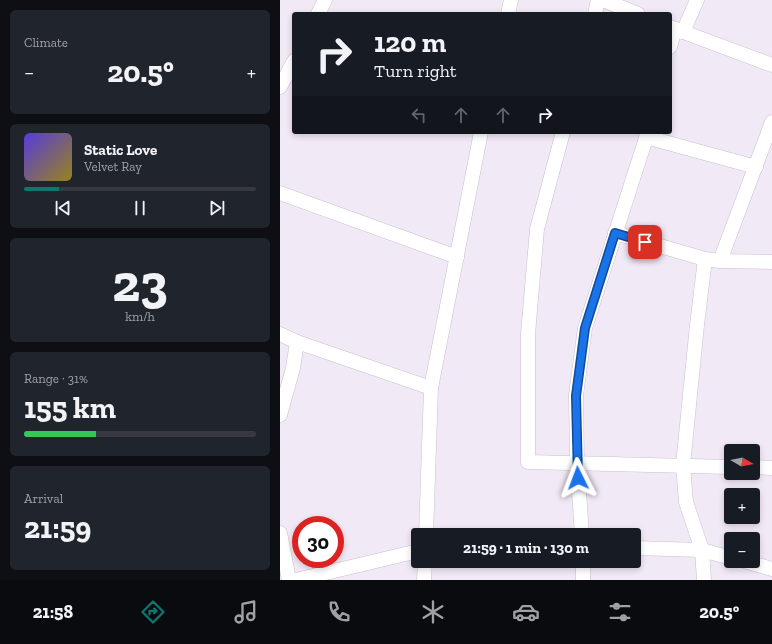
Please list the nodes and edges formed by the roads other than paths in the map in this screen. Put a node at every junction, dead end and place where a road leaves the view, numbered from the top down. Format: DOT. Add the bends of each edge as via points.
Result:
graph roads {
  1 [pos="325,0"];
  2 [pos="511,0"];
  3 [pos="598,0"];
  4 [pos="603,0"];
  5 [pos="697,0"];
  6 [pos="319,12"];
  7 [pos="508,12"];
  8 [pos="595,12"];
  9 [pos="633,12"];
  10 [pos="676,29"];
  11 [pos="672,41"];
  12 [pos="292,65"];
  13 [pos="772,65"];
  14 [pos="280,87"];
  15 [pos="772,122"];
  16 [pos="480,134"];
  17 [pos="562,134"];
  18 [pos="647,135"];
  19 [pos="756,167"];
  20 [pos="280,193"];
  21 [pos="615,233"];
  22 [pos="457,257"];
  23 [pos="705,259"];
  24 [pos="720,261"];
  25 [pos="772,262"];
  26 [pos="280,334"];
  27 [pos="297,342"];
  28 [pos="431,388"];
  29 [pos="280,415"];
  30 [pos="577,463"];
  31 [pos="683,465"];
  32 [pos="724,467"];
  33 [pos="760,467"];
  34 [pos="772,468"];
  35 [pos="426,528"];
  36 [pos="582,528"];
  37 [pos="280,533"];
  38 [pos="641,548"];
  39 [pos="702,550"];
  40 [pos="411,553"];
  41 [pos="724,556"];
  42 [pos="760,566"];
  43 [pos="425,568"];
  44 [pos="583,568"];
  45 [pos="772,569"];
  46 [pos="289,580"];
  47 [pos="296,580"];
  48 [pos="424,580"];
  49 [pos="583,580"];
  50 [pos="704,580"];
  1 -- 6 [label="street"];
  2 -- 7 [label="street"];
  3 -- 8 [label="street"];
  4 -- 9 [label="street"];
  5 -- 10 [label="street"];
  10 -- 11 [label="street"];
  10 -- 13 [label="street"];
  12 -- 14 [label="street"];
  15 -- 19 [label="street"];
  16 -- 22 [label="street"];
  17 -- 30 [label="street" via="537,228 528,334 528,462"];
  18 -- 19 [label="street"];
  18 -- 21 [label="street"];
  19 -- 24 [label="street"];
  20 -- 22 [label="street"];
  21 -- 23 [label="street"];
  21 -- 30 [label="street" via="585,328 576,396"];
  22 -- 28 [label="street"];
  23 -- 24 [label="street"];
  23 -- 31 [label="street"];
  24 -- 25 [label="street"];
  26 -- 27 [label="street"];
  27 -- 28 [label="street"];
  27 -- 29 [label="street" via="293,368"];
  28 -- 35 [label="street"];
  30 -- 31 [label="street"];
  30 -- 36 [label="street"];
  31 -- 32 [label="street"];
  31 -- 39 [label="street" via="686,502"];
  33 -- 34 [label="street"];
  37 -- 46 [label="street"];
  38 -- 39 [label="street"];
  39 -- 41 [label="street"];
  39 -- 50 [label="street"];
  40 -- 47 [label="street"];
  42 -- 45 [label="street"];
  43 -- 48 [label="street"];
  44 -- 49 [label="street"];
}
